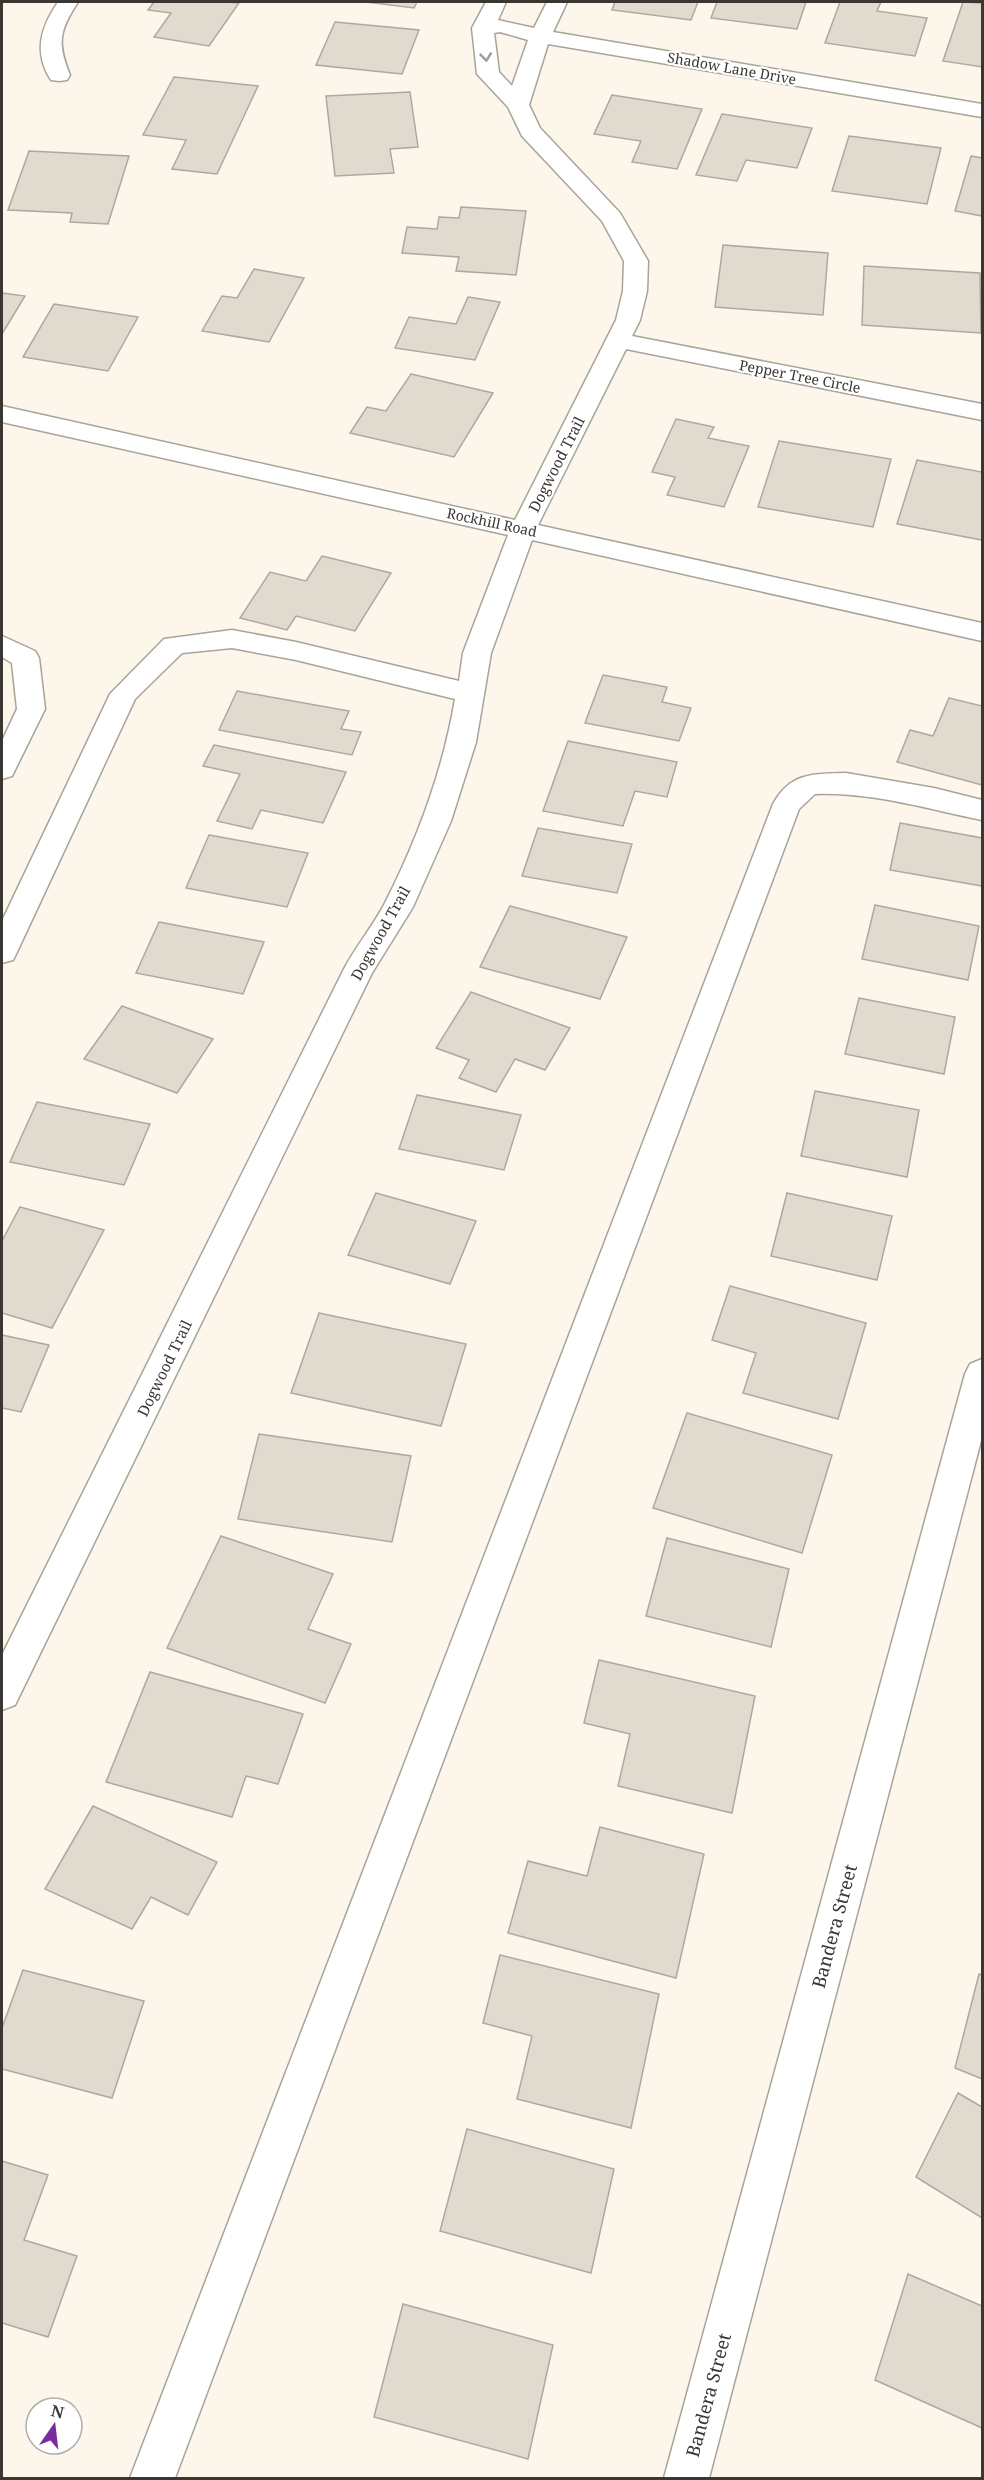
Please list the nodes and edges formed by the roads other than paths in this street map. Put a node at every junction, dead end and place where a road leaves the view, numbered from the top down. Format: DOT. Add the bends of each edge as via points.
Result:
graph roads {
  1 [pos="68,2"];
  2 [pos="496,2"];
  3 [pos="556,2"];
  4 [pos="483,28"];
  5 [pos="539,36"];
  6 [pos="59,75"];
  7 [pos="518,105"];
  8 [pos="982,111"];
  9 [pos="618,340"];
  10 [pos="982,412"];
  11 [pos="2,414"];
  12 [pos="523,529"];
  13 [pos="982,632"];
  14 [pos="2,645"];
  15 [pos="470,693"];
  16 [pos="2,767"];
  17 [pos="982,810"];
  18 [pos="2,952"];
  19 [pos="982,1374"];
  20 [pos="2,1693"];
  21 [pos="152,2478"];
  22 [pos="686,2478"];
  1 -- 6 [label="street" via="57,17 49,40"];
  2 -- 4 [label="street"];
  3 -- 5 [label="street"];
  4 -- 5 [label="street, Shadow Lane Drive" via="500,26"];
  4 -- 7 [label="street, Dogwood Trail, one-way" via="488,75"];
  5 -- 7 [label="street"];
  5 -- 8 [label="street, Shadow Lane Drive"];
  7 -- 9 [label="street, Dogwood Trail" via="530,131 612,218 636,261 635,291"];
  9 -- 10 [label="street, Pepper Tree Circle"];
  9 -- 12 [label="street, Dogwood Trail"];
  11 -- 12 [label="street, Rockhill Road"];
  12 -- 13 [label="street, Rockhill Road"];
  12 -- 15 [label="street, Dogwood Trail" via="477,653"];
  14 -- 16 [label="street" via="25,658 32,709"];
  15 -- 18 [label="street" via="232,639 174,645 124,694"];
  15 -- 20 [label="street, Dogwood Trail" via="462,742 437,821 398,907 359,969"];
  17 -- 21 [label="street" via="846,783 808,784 787,804"];
  19 -- 22 [label="street, Bandera Street"];
}
